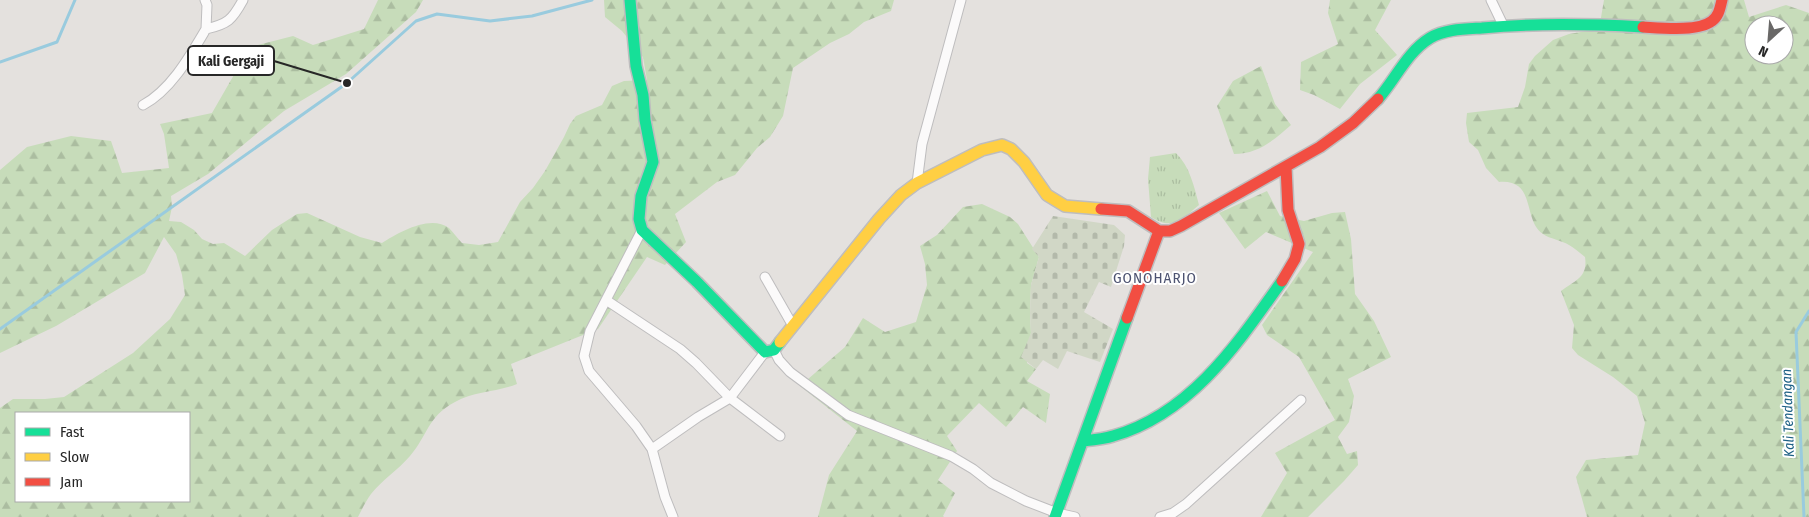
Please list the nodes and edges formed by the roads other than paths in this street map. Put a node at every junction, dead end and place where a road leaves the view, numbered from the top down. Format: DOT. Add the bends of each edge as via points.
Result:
graph roads {
  1 [pos="205,0"];
  2 [pos="243,0"];
  3 [pos="630,0"];
  4 [pos="960,0"];
  5 [pos="1491,0"];
  6 [pos="1722,0"];
  7 [pos="1503,25"];
  8 [pos="206,29"];
  9 [pos="143,105"];
  10 [pos="1286,167"];
  11 [pos="916,183"];
  12 [pos="642,230"];
  13 [pos="1159,231"];
  14 [pos="765,277"];
  15 [pos="606,300"];
  16 [pos="794,326"];
  17 [pos="769,351"];
  18 [pos="730,398"];
  19 [pos="1301,400"];
  20 [pos="780,436"];
  21 [pos="1083,441"];
  22 [pos="652,450"];
  23 [pos="1056,515"];
  24 [pos="673,517"];
  25 [pos="1075,517"];
  26 [pos="1160,517"];
  1 -- 8 [label="street"];
  2 -- 8 [label="street" via="227,23"];
  3 -- 12 [label="street" via="636,66 653,162 641,196 639,219"];
  4 -- 11 [label="street" via="924,136"];
  5 -- 7 [label="street"];
  6 -- 7 [label="street" via="1720,12 1709,24 1685,28"];
  7 -- 10 [label="street" via="1434,35 1410,54 1381,96 1347,129"];
  8 -- 9 [label="street" via="177,73"];
  10 -- 13 [label="street" via="1181,226"];
  10 -- 21 [label="street" via="1289,214 1300,240 1299,248 1296,259 1261,314 1208,376 1154,420 1124,434 1099,441"];
  11 -- 13 [label="street" via="982,150 1002,145 1018,154 1040,186 1056,201 1074,208 1128,211"];
  11 -- 16 [label="street" via="880,218"];
  12 -- 15 [label="street"];
  12 -- 17 [label="street"];
  13 -- 21 [label="street"];
  14 -- 16 [label="street"];
  15 -- 18 [label="street" via="680,350"];
  15 -- 22 [label="street" via="590,331 584,356 586,364"];
  16 -- 17 [label="street"];
  17 -- 18 [label="street"];
  17 -- 23 [label="street" via="790,372 848,415 951,456 1006,492"];
  18 -- 20 [label="street"];
  18 -- 22 [label="street"];
  19 -- 26 [label="street" via="1186,504"];
  21 -- 23 [label="street"];
  22 -- 24 [label="street"];
  23 -- 25 [label="street"];
}
